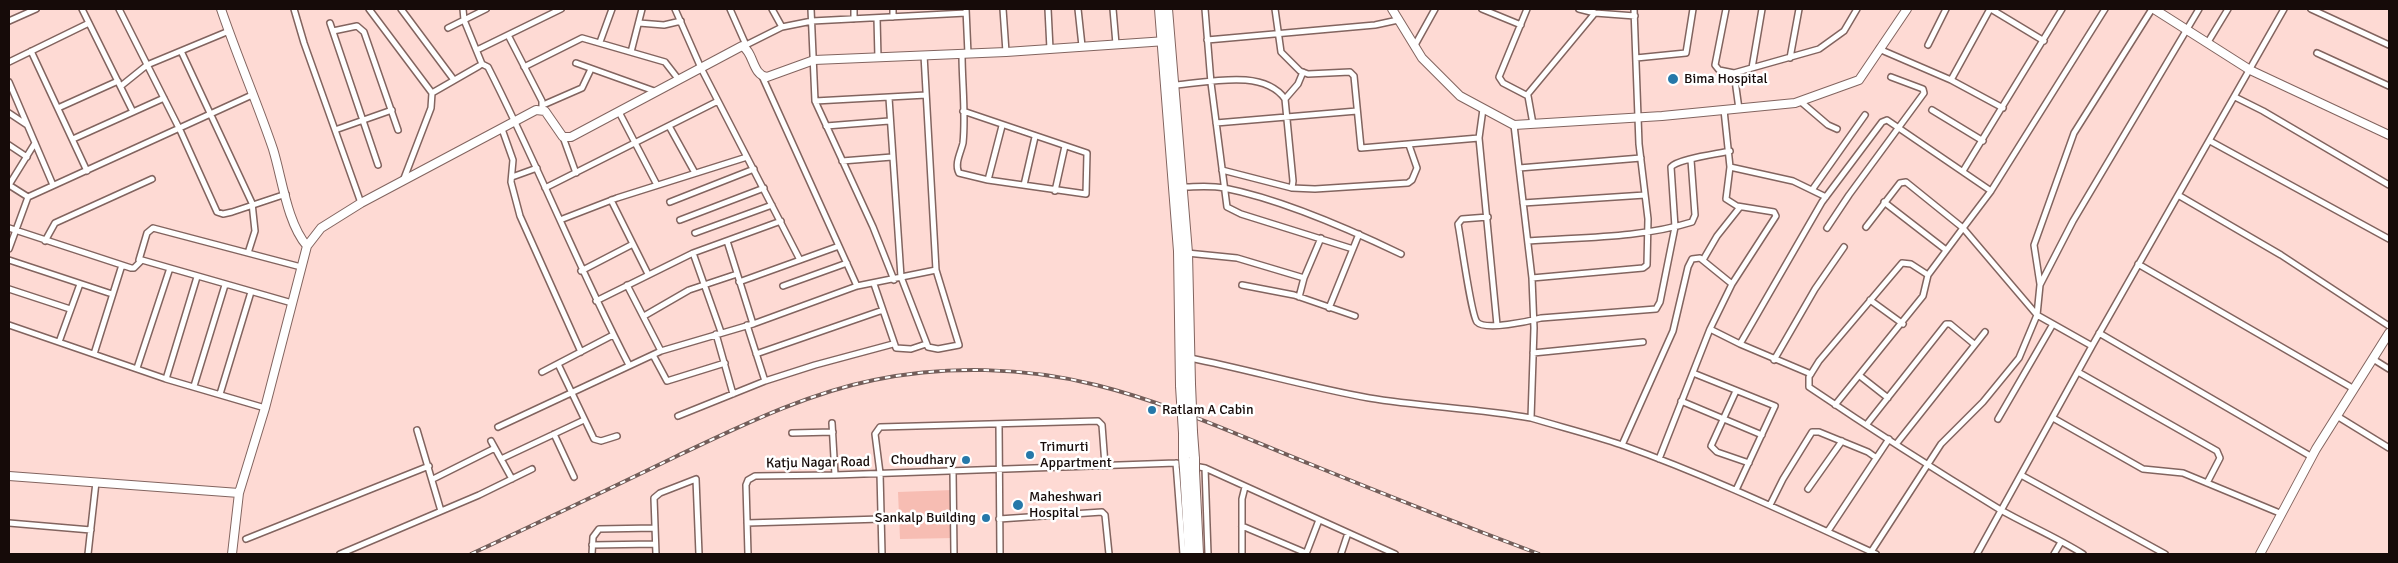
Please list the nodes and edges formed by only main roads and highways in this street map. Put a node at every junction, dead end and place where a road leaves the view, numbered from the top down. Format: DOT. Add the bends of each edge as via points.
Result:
graph roads {
  1 [pos="1160,9"];
  2 [pos="1167,9"];
  3 [pos="1167,41"];
  4 [pos="1186,385"];
  5 [pos="1187,464"];
  6 [pos="1190,554"];
  7 [pos="1198,554"];
  1 -- 3 [label="highway"];
  2 -- 3 [label="highway"];
  3 -- 4 [label="highway"];
  3 -- 4 [label="highway" via="1175,86 1187,253 1190,358"];
  4 -- 5 [label="highway, bridge"];
  5 -- 6 [label="highway"];
  5 -- 7 [label="highway"];
}
